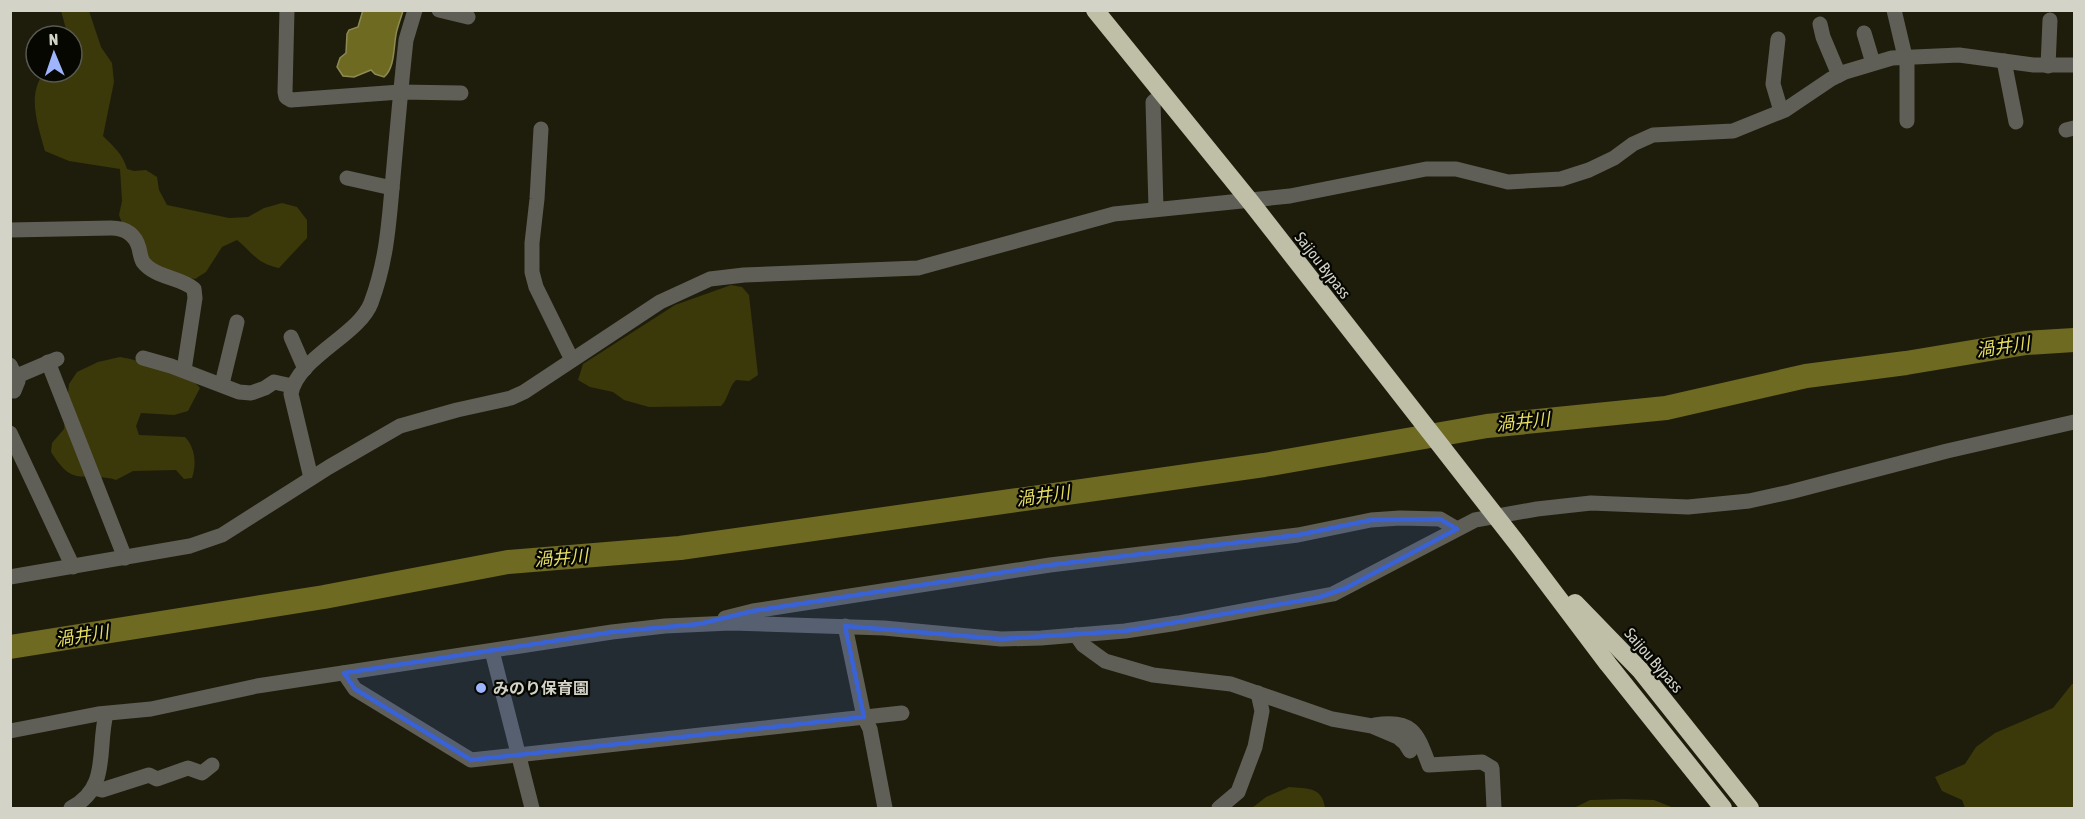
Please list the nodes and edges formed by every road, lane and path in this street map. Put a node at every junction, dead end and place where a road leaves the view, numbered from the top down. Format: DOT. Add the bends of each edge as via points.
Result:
graph roads {
  1 [pos="287,10"];
  2 [pos="415,10"];
  3 [pos="439,10"];
  4 [pos="1095,10"];
  5 [pos="1894,10"];
  6 [pos="468,17"];
  7 [pos="2050,20"];
  8 [pos="1820,24"];
  9 [pos="1864,33"];
  10 [pos="1778,39"];
  11 [pos="1906,56"];
  12 [pos="2004,61"];
  13 [pos="1873,63"];
  14 [pos="2074,65"];
  15 [pos="2048,66"];
  16 [pos="1839,75"];
  17 [pos="400,92"];
  18 [pos="461,93"];
  19 [pos="1164,93"];
  20 [pos="1782,111"];
  21 [pos="1907,121"];
  22 [pos="2016,123"];
  23 [pos="541,129"];
  24 [pos="347,178"];
  25 [pos="392,188"];
  26 [pos="1249,200"];
  27 [pos="1156,208"];
  28 [pos="10,230"];
  29 [pos="237,322"];
  30 [pos="291,337"];
  31 [pos="143,358"];
  32 [pos="572,360"];
  33 [pos="305,369"];
  34 [pos="184,370"];
  35 [pos="14,377"];
  36 [pos="222,384"];
  37 [pos="292,386"];
  38 [pos="2074,422"];
  39 [pos="10,433"];
  40 [pos="311,478"];
  41 [pos="1495,516"];
  42 [pos="1457,529"];
  43 [pos="1519,546"];
  44 [pos="125,558"];
  45 [pos="73,567"];
  46 [pos="10,577"];
  47 [pos="699,624"];
  48 [pos="845,626"];
  49 [pos="1076,635"];
  50 [pos="492,651"];
  51 [pos="344,674"];
  52 [pos="1258,693"];
  53 [pos="902,713"];
  54 [pos="106,714"];
  55 [pos="864,717"];
  56 [pos="1372,726"];
  57 [pos="10,730"];
  58 [pos="1410,751"];
  59 [pos="518,755"];
  60 [pos="212,765"];
  61 [pos="94,788"];
  62 [pos="81,806"];
  63 [pos="532,808"];
  64 [pos="885,808"];
  65 [pos="1220,808"];
  66 [pos="1494,808"];
  67 [pos="1723,808"];
  68 [pos="1750,808"];
  1 -- 17 [label="street" via="286,97 298,100"];
  2 -- 17 [label="street" via="406,40"];
  3 -- 6 [label="street"];
  4 -- 19 [label="highway, Saijou Bypass"];
  5 -- 11 [label="street"];
  7 -- 15 [label="street"];
  8 -- 16 [label="street"];
  9 -- 13 [label="street"];
  10 -- 20 [label="street" via="1773,84"];
  11 -- 12 [label="street" via="1959,55"];
  11 -- 13 [label="street"];
  11 -- 21 [label="street"];
  12 -- 15 [label="street"];
  12 -- 22 [label="street"];
  13 -- 16 [label="street"];
  14 -- 15 [label="street"];
  16 -- 20 [label="street"];
  17 -- 18 [label="street"];
  17 -- 25 [label="street"];
  19 -- 26 [label="highway, Saijou Bypass"];
  19 -- 27 [label="street" via="1153,102"];
  20 -- 26 [label="street" via="1733,131 1653,135 1606,162 1561,179 1508,182 1456,169 1426,169 1347,186"];
  23 -- 32 [label="street" via="532,272"];
  24 -- 25 [label="street"];
  25 -- 33 [label="street" via="386,254 371,304"];
  26 -- 27 [label="street"];
  26 -- 41 [label="highway, Saijou Bypass"];
  27 -- 32 [label="street" via="1104,216 918,268 710,279 666,298"];
  28 -- 34 [label="street" via="118,228 132,234 151,269 194,289"];
  29 -- 36 [label="street"];
  30 -- 33 [label="street"];
  31 -- 34 [label="street"];
  32 -- 40 [label="street" via="511,398 400,426"];
  33 -- 37 [label="street"];
  34 -- 36 [label="street"];
  35 -- 44 [label="street" via="53,360"];
  36 -- 37 [label="street" via="251,393 274,382"];
  37 -- 40 [label="street"];
  38 -- 41 [label="street" via="1749,501 1688,507 1591,503"];
  39 -- 45 [label="street"];
  40 -- 44 [label="street" via="207,542"];
  41 -- 42 [label="street"];
  41 -- 43 [label="highway, Saijou Bypass"];
  42 -- 47 [label="street" via="1440,519 1371,520 1298,535 1050,565 764,609"];
  42 -- 49 [label="street" via="1333,594 1178,623"];
  43 -- 67 [label="highway, Saijou Bypass"];
  43 -- 68 [label="highway, Saijou Bypass" via="1640,670"];
  44 -- 45 [label="street"];
  45 -- 46 [label="street"];
  47 -- 48 [label="street"];
  47 -- 50 [label="street" via="612,632"];
  48 -- 49 [label="street" via="1001,639"];
  48 -- 55 [label="street"];
  49 -- 52 [label="street" via="1090,652 1122,667 1153,675 1231,684"];
  50 -- 51 [label="street"];
  50 -- 59 [label="street"];
  51 -- 54 [label="street"];
  51 -- 59 [label="street" via="356,689 471,760"];
  52 -- 56 [label="street" via="1332,719"];
  52 -- 65 [label="street" via="1262,711 1255,747 1238,792"];
  53 -- 55 [label="street"];
  54 -- 57 [label="street"];
  54 -- 61 [label="street" via="102,760"];
  55 -- 59 [label="street"];
  55 -- 64 [label="street" via="870,729"];
  56 -- 58 [label="street" via="1398,737"];
  56 -- 66 [label="street" via="1400,724 1412,730 1429,765 1482,762 1492,768"];
  59 -- 63 [label="street"];
  60 -- 61 [label="street" via="202,773 188,768 157,779 148,775 102,790"];
  61 -- 62 [label="street"];
}
